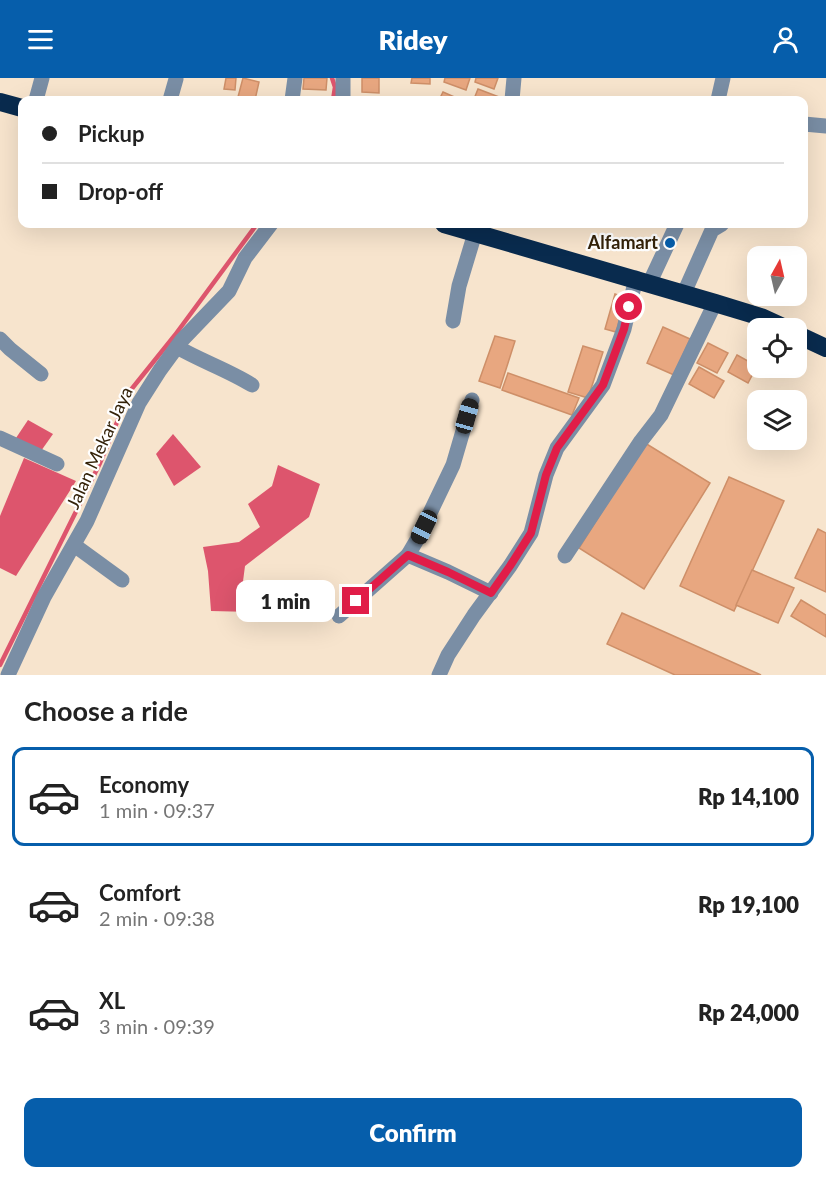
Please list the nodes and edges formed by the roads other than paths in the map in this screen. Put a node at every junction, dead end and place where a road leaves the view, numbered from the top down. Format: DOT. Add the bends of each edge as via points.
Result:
graph roads {
  1 [pos="42,78"];
  2 [pos="295,78"];
  3 [pos="343,78"];
  4 [pos="514,78"];
  5 [pos="723,78"];
  6 [pos="176,79"];
  7 [pos="37,96"];
  8 [pos="171,96"];
  9 [pos="293,96"];
  10 [pos="343,96"];
  11 [pos="512,96"];
  12 [pos="719,96"];
  13 [pos="0,102"];
  14 [pos="18,107"];
  15 [pos="808,124"];
  16 [pos="826,126"];
  17 [pos="268,228"];
  18 [pos="675,228"];
  19 [pos="715,228"];
  20 [pos="471,229"];
  21 [pos="643,280"];
  22 [pos="684,293"];
  23 [pos="715,303"];
  24 [pos="763,318"];
  25 [pos="453,321"];
  26 [pos="0,339"];
  27 [pos="807,339"];
  28 [pos="177,346"];
  29 [pos="826,348"];
  30 [pos="41,374"];
  31 [pos="252,385"];
  32 [pos="472,400"];
  33 [pos="0,438"];
  34 [pos="57,464"];
  35 [pos="74,545"];
  36 [pos="408,555"];
  37 [pos="565,556"];
  38 [pos="122,580"];
  39 [pos="491,593"];
  40 [pos="339,616"];
  41 [pos="8,675"];
  42 [pos="439,675"];
  1 -- 7 [label="street"];
  2 -- 9 [label="street"];
  3 -- 10 [label="street"];
  4 -- 11 [label="street"];
  5 -- 12 [label="street"];
  6 -- 8 [label="street"];
  13 -- 14 [label="highway"];
  15 -- 16 [label="street"];
  17 -- 28 [label="street, Jalan Mekar Jaya" via="245,258 229,291"];
  18 -- 21 [label="street"];
  19 -- 22 [label="street"];
  20 -- 21 [label="highway"];
  20 -- 25 [label="street"];
  21 -- 22 [label="highway"];
  21 -- 39 [label="street" via="603,385 557,448 531,533"];
  22 -- 23 [label="highway"];
  23 -- 24 [label="highway"];
  23 -- 37 [label="street" via="661,415"];
  26 -- 30 [label="street"];
  27 -- 29 [label="highway"];
  28 -- 31 [label="street"];
  28 -- 35 [label="street, Jalan Mekar Jaya" via="139,403"];
  32 -- 36 [label="street" via="453,465"];
  33 -- 34 [label="street"];
  35 -- 38 [label="street"];
  35 -- 41 [label="street, Jalan Mekar Jaya" via="44,597"];
  36 -- 39 [label="street"];
  36 -- 40 [label="street"];
  39 -- 42 [label="street" via="448,655"];
}
